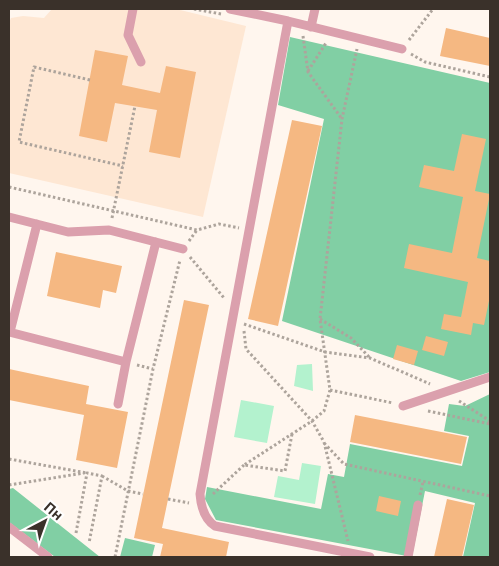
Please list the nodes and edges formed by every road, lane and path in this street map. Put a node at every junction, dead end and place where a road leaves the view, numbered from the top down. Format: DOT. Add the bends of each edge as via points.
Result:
graph roads {
  1 [pos="133,9"];
  2 [pos="230,9"];
  3 [pos="315,9"];
  4 [pos="243,10"];
  5 [pos="288,21"];
  6 [pos="311,26"];
  7 [pos="303,35"];
  8 [pos="328,41"];
  9 [pos="357,48"];
  10 [pos="402,49"];
  11 [pos="141,62"];
  12 [pos="308,72"];
  13 [pos="490,76"];
  14 [pos="90,80"];
  15 [pos="136,106"];
  16 [pos="342,119"];
  17 [pos="123,166"];
  18 [pos="9,187"];
  19 [pos="113,210"];
  20 [pos="9,217"];
  21 [pos="37,224"];
  22 [pos="109,230"];
  23 [pos="197,230"];
  24 [pos="249,230"];
  25 [pos="156,242"];
  26 [pos="183,249"];
  27 [pos="234,310"];
  28 [pos="320,319"];
  29 [pos="9,332"];
  30 [pos="325,352"];
  31 [pos="370,358"];
  32 [pos="126,362"];
  33 [pos="153,369"];
  34 [pos="490,377"];
  35 [pos="437,388"];
  36 [pos="454,398"];
  37 [pos="118,404"];
  38 [pos="403,406"];
  39 [pos="312,421"];
  40 [pos="490,421"];
  41 [pos="292,434"];
  42 [pos="324,442"];
  43 [pos="9,459"];
  44 [pos="244,465"];
  45 [pos="87,473"];
  46 [pos="102,476"];
  47 [pos="9,485"];
  48 [pos="128,490"];
  49 [pos="143,494"];
  50 [pos="490,496"];
  51 [pos="168,499"];
  52 [pos="418,505"];
  53 [pos="201,506"];
  54 [pos="9,527"];
  55 [pos="76,533"];
  56 [pos="89,543"];
  57 [pos="351,554"];
  58 [pos="48,557"];
  59 [pos="115,557"];
  60 [pos="370,557"];
  61 [pos="408,557"];
  1 -- 11 [label="lane" via="128,35"];
  2 -- 4 [label="lane"];
  3 -- 6 [label="lane"];
  4 -- 5 [label="lane"];
  5 -- 6 [label="lane"];
  5 -- 24 [label="lane"];
  6 -- 10 [label="lane"];
  7 -- 12 [label="path"];
  8 -- 12 [label="path"];
  9 -- 16 [label="path"];
  10 -- 13 [label="path" via="425,62"];
  12 -- 16 [label="path"];
  14 -- 17 [label="path" via="34,67 18,142"];
  15 -- 17 [label="path"];
  16 -- 28 [label="path"];
  17 -- 19 [label="path"];
  18 -- 19 [label="path"];
  19 -- 22 [label="path"];
  19 -- 23 [label="path"];
  20 -- 21 [label="lane"];
  21 -- 22 [label="lane" via="68,232"];
  21 -- 29 [label="lane"];
  22 -- 25 [label="lane"];
  23 -- 24 [label="path" via="219,224"];
  23 -- 26 [label="path"];
  24 -- 27 [label="lane"];
  25 -- 26 [label="lane"];
  25 -- 32 [label="lane"];
  26 -- 27 [label="path"];
  26 -- 33 [label="path"];
  27 -- 53 [label="lane" via="200,494"];
  28 -- 30 [label="path"];
  28 -- 31 [label="path" via="351,338"];
  29 -- 32 [label="lane"];
  30 -- 31 [label="path"];
  30 -- 39 [label="path" via="330,390 324,411"];
  30 -- 39 [label="path" via="243,324 246,349"];
  31 -- 35 [label="path"];
  32 -- 33 [label="path"];
  32 -- 37 [label="lane"];
  33 -- 48 [label="path"];
  34 -- 38 [label="lane"];
  36 -- 40 [label="path"];
  39 -- 41 [label="path"];
  39 -- 42 [label="path"];
  41 -- 44 [label="path"];
  41 -- 44 [label="path" via="285,471"];
  42 -- 50 [label="path" via="344,464"];
  42 -- 57 [label="path"];
  43 -- 45 [label="path"];
  44 -- 53 [label="path"];
  45 -- 46 [label="path"];
  45 -- 47 [label="path"];
  45 -- 55 [label="path"];
  46 -- 48 [label="path"];
  46 -- 56 [label="path"];
  48 -- 49 [label="path"];
  48 -- 59 [label="path"];
  51 -- 53 [label="path"];
  52 -- 61 [label="lane"];
  53 -- 57 [label="lane" via="208,522 215,526"];
  54 -- 58 [label="lane"];
  57 -- 60 [label="lane"];
}
